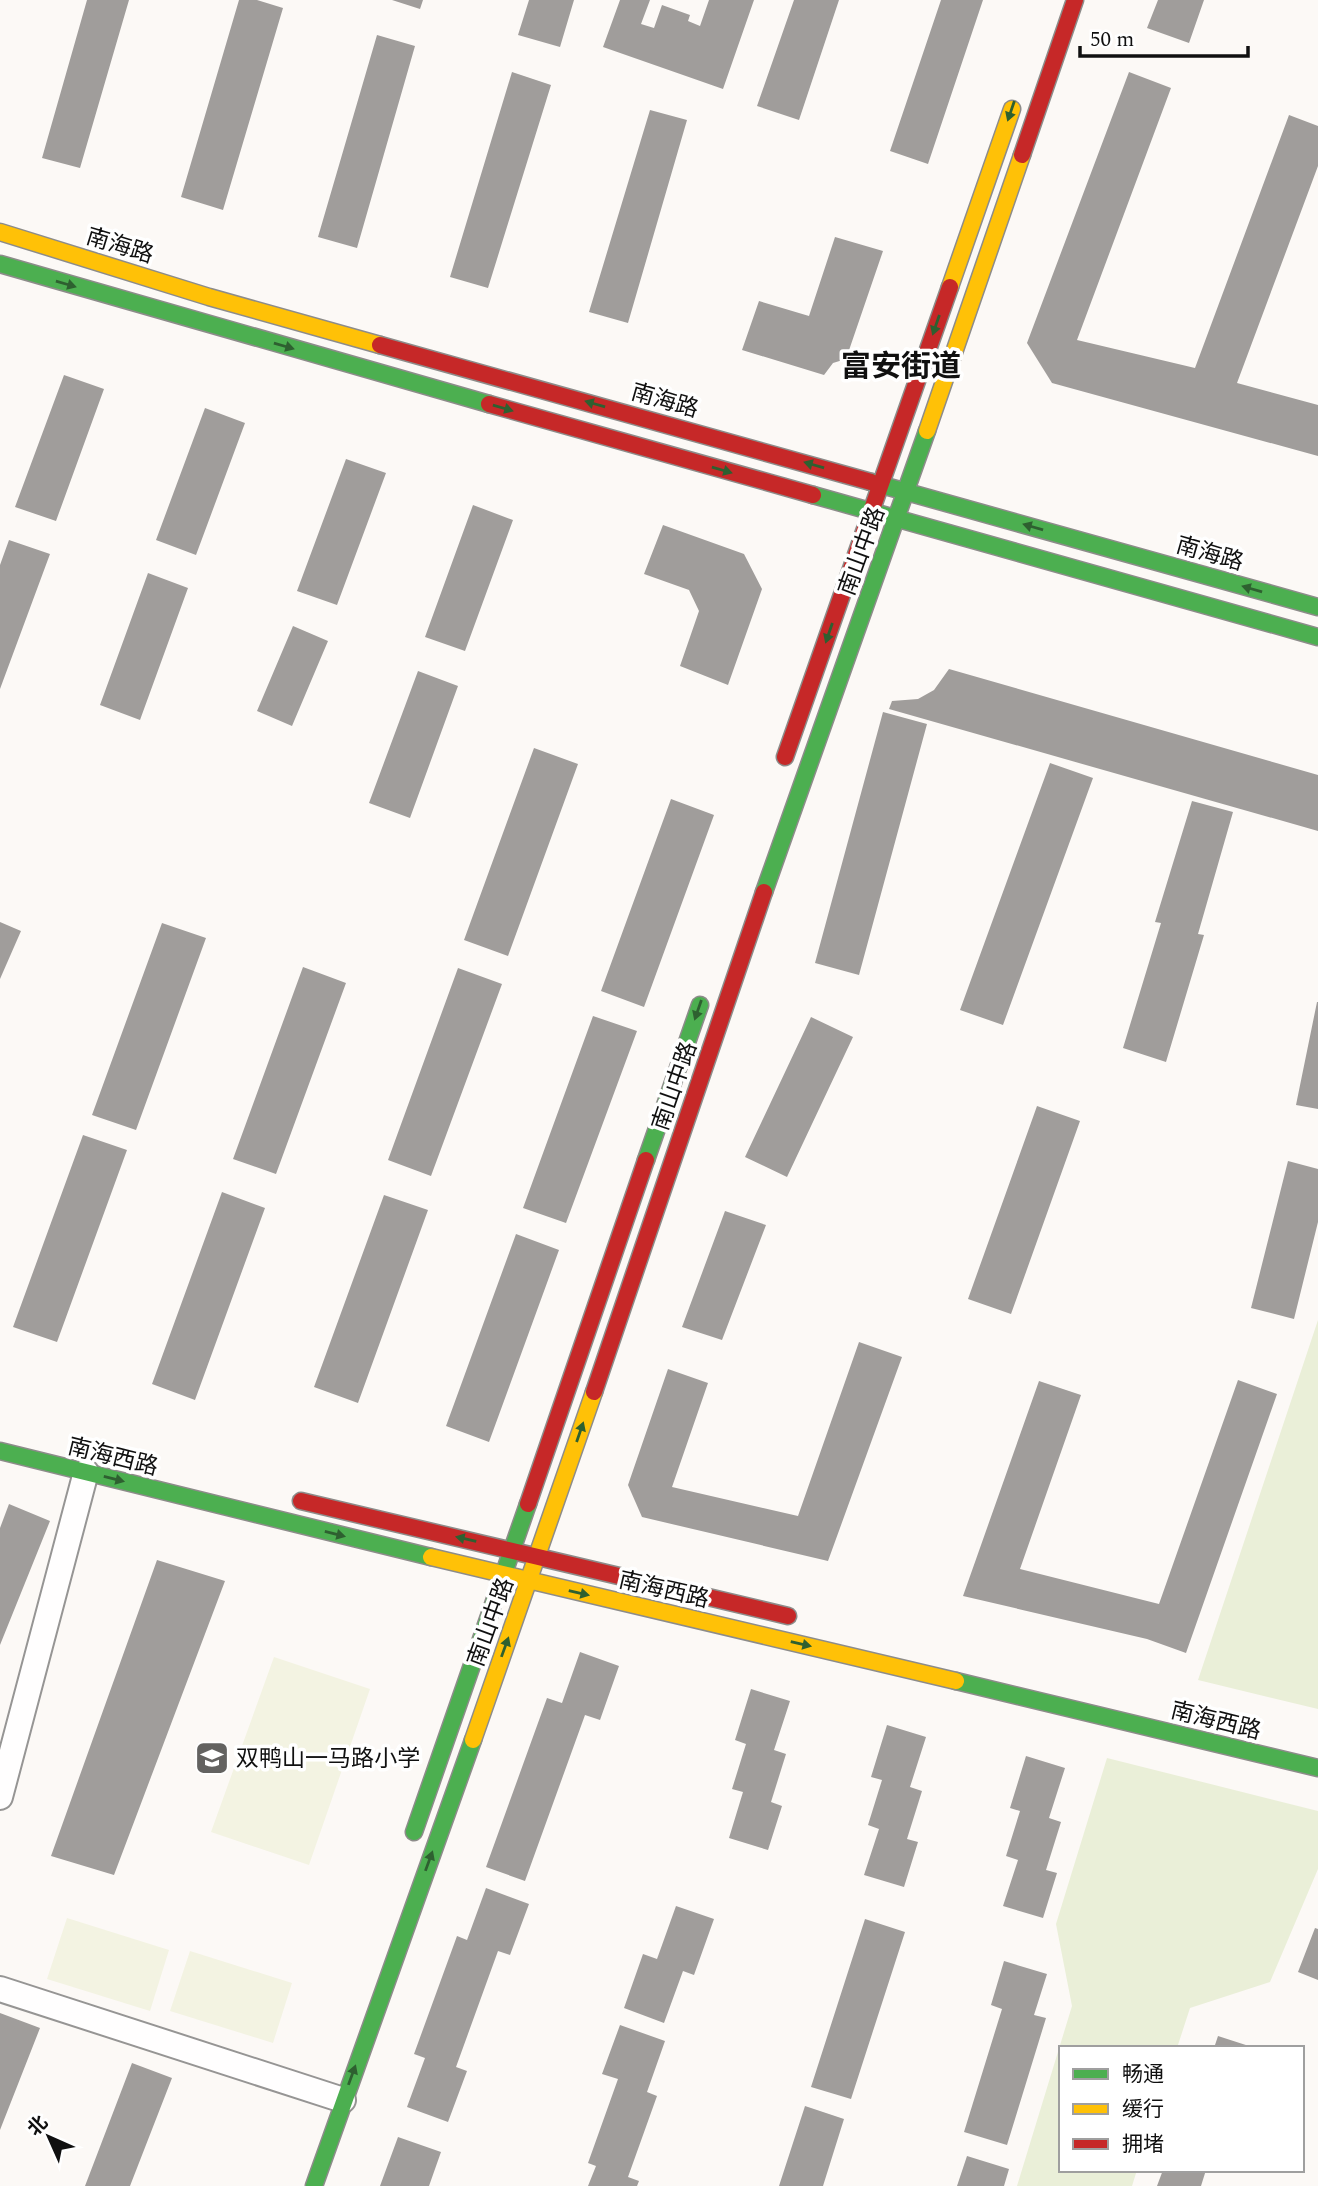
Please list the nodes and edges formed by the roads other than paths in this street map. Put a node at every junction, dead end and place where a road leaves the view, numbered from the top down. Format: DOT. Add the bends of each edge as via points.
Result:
graph roads {
  1 [pos="1074,0"];
  2 [pos="1018,92"];
  3 [pos="0,232"];
  4 [pos="0,264"];
  5 [pos="881,483"];
  6 [pos="907,491"];
  7 [pos="871,511"];
  8 [pos="897,519"];
  9 [pos="1318,607"];
  10 [pos="1318,636"];
  11 [pos="782,766"];
  12 [pos="706,987"];
  13 [pos="0,1451"];
  14 [pos="86,1472"];
  15 [pos="290,1498"];
  16 [pos="512,1549"];
  17 [pos="538,1555"];
  18 [pos="503,1575"];
  19 [pos="529,1581"];
  20 [pos="806,1620"];
  21 [pos="1318,1768"];
  22 [pos="0,1797"];
  23 [pos="407,1852"];
  24 [pos="0,1989"];
  25 [pos="327,2095"];
  26 [pos="314,2186"];
  1 -- 6 [label="street, 南山中路"];
  2 -- 5 [label="street, 南山中路, one-way"];
  5 -- 3 [label="street, 南海路, one-way" via="209,297"];
  4 -- 7 [label="street, one-way"];
  5 -- 6 [label="street, 南海路"];
  5 -- 7 [label="street, 南山中路"];
  6 -- 8 [label="street, 南山中路"];
  9 -- 6 [label="street, 南海路, one-way"];
  7 -- 8 [label="street"];
  7 -- 11 [label="street, 南山中路, one-way"];
  8 -- 10 [label="street"];
  17 -- 8 [label="street, 南山中路, one-way" via="791,812"];
  12 -- 16 [label="street, 南山中路, one-way"];
  13 -- 14 [label="street, 南海西路"];
  14 -- 18 [label="street, 南海西路, one-way"];
  14 -- 22 [label="street"];
  16 -- 15 [label="street, 南海西路, one-way"];
  16 -- 17 [label="street, 南海西路"];
  16 -- 18 [label="street, 南山中路"];
  17 -- 19 [label="street, 南山中路"];
  17 -- 20 [label="street, 南海西路"];
  18 -- 19 [label="street, 南海西路"];
  18 -- 23 [label="street, 南山中路"];
  19 -- 21 [label="street, 南海西路, one-way"];
  25 -- 19 [label="street, 南山中路, one-way"];
  24 -- 25 [label="street"];
  25 -- 26 [label="street, 南山中路"];
}
